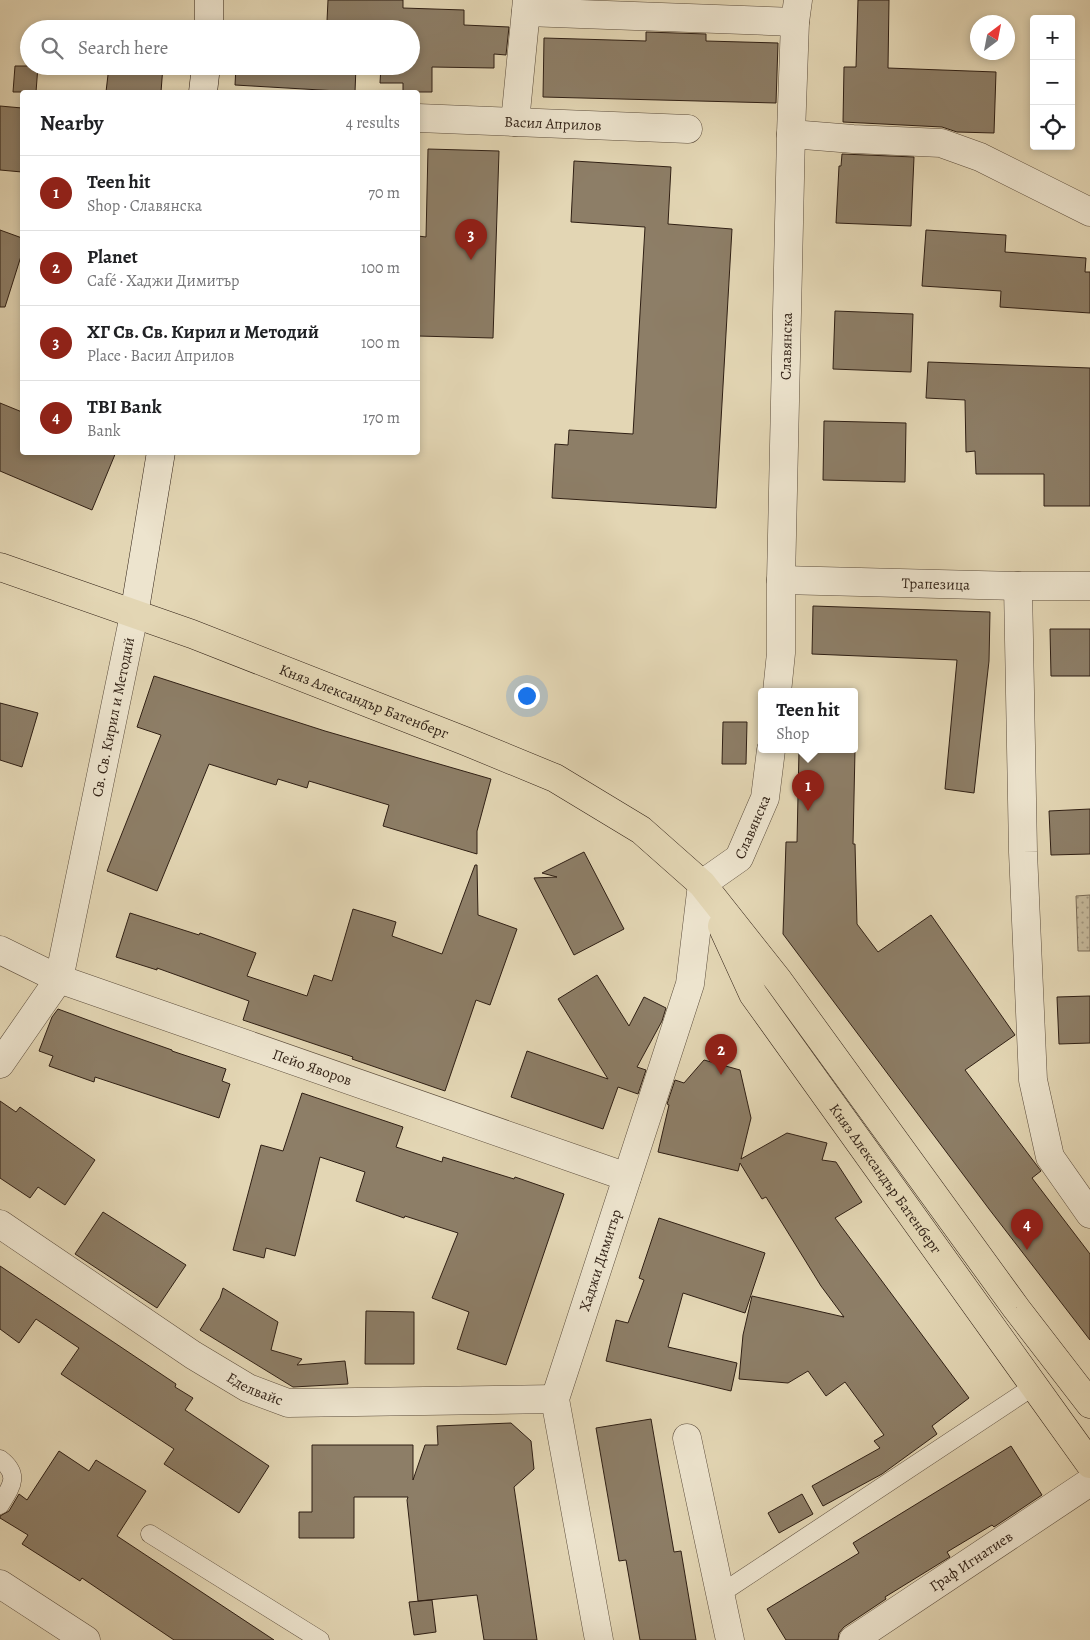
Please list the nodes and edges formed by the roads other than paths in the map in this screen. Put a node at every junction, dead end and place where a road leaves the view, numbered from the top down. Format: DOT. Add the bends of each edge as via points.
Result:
graph roads {
  1 [pos="209,0"];
  2 [pos="527,6"];
  3 [pos="796,11"];
  4 [pos="209,20"];
  5 [pos="205,75"];
  6 [pos="203,90"];
  7 [pos="420,118"];
  8 [pos="515,122"];
  9 [pos="688,129"];
  10 [pos="791,134"];
  11 [pos="1090,212"];
  12 [pos="161,455"];
  13 [pos="0,567"];
  14 [pos="781,580"];
  15 [pos="1018,586"];
  16 [pos="1090,586"];
  17 [pos="134,615"];
  18 [pos="778,688"];
  19 [pos="770,753"];
  20 [pos="702,884"];
  21 [pos="0,950"];
  22 [pos="59,979"];
  23 [pos="0,1064"];
  24 [pos="627,1177"];
  25 [pos="1090,1214"];
  26 [pos="0,1224"];
  27 [pos="1034,1386"];
  28 [pos="555,1398"];
  29 [pos="1090,1404"];
  30 [pos="687,1438"];
  31 [pos="0,1459"];
  32 [pos="1090,1464"];
  33 [pos="1090,1482"];
  34 [pos="0,1505"];
  35 [pos="150,1534"];
  36 [pos="0,1584"];
  37 [pos="720,1594"];
  38 [pos="857,1639"];
  39 [pos="86,1640"];
  40 [pos="320,1640"];
  41 [pos="599,1640"];
  42 [pos="730,1640"];
  1 -- 4 [label="street"];
  2 -- 3 [label="street"];
  2 -- 8 [label="street"];
  3 -- 10 [label="street, Славянска"];
  5 -- 6 [label="street"];
  7 -- 8 [label="street, Васил Априлов"];
  8 -- 9 [label="street, Васил Априлов"];
  10 -- 11 [label="street" via="940,143 980,157"];
  10 -- 14 [label="street, Славянска"];
  12 -- 17 [label="street, Св. Св. Кирил и Методий"];
  13 -- 17 [label="main road, Княз Александър Батенберг"];
  14 -- 15 [label="street, Трапезица"];
  14 -- 18 [label="street, Славянска" via="782,653"];
  15 -- 16 [label="street, Трапезица"];
  15 -- 25 [label="street" via="1023,852 1033,1080 1050,1157"];
  17 -- 20 [label="main road, Княз Александър Батенберг" via="201,638 555,778 641,830"];
  17 -- 22 [label="street, Св. Св. Кирил и Методий"];
  19 -- 20 [label="street, Славянска" via="765,798 740,858"];
  20 -- 24 [label="street, Хаджи Димитър" via="690,984"];
  20 -- 27 [label="main road, Княз Александър Батенберг" via="753,994"];
  20 -- 29 [label="main road, Княз Александър Батенберг" via="778,980 1016,1308"];
  21 -- 22 [label="street, Пейо Яворов"];
  22 -- 23 [label="street"];
  22 -- 24 [label="street, Пейо Яворов"];
  24 -- 28 [label="street, Хаджи Димитър"];
  26 -- 28 [label="street, Еделвайс" via="194,1355 248,1388 288,1403"];
  27 -- 32 [label="main road, Княз Александър Батенберг"];
  27 -- 37 [label="lane"];
  28 -- 41 [label="street, Хаджи Димитър"];
  30 -- 37 [label="street"];
  31 -- 34 [label="lane" via="10,1470 12,1484"];
  33 -- 38 [label="street, Граф Игнатиев"];
  35 -- 40 [label="lane"];
  36 -- 39 [label="street"];
  37 -- 42 [label="street"];
}
